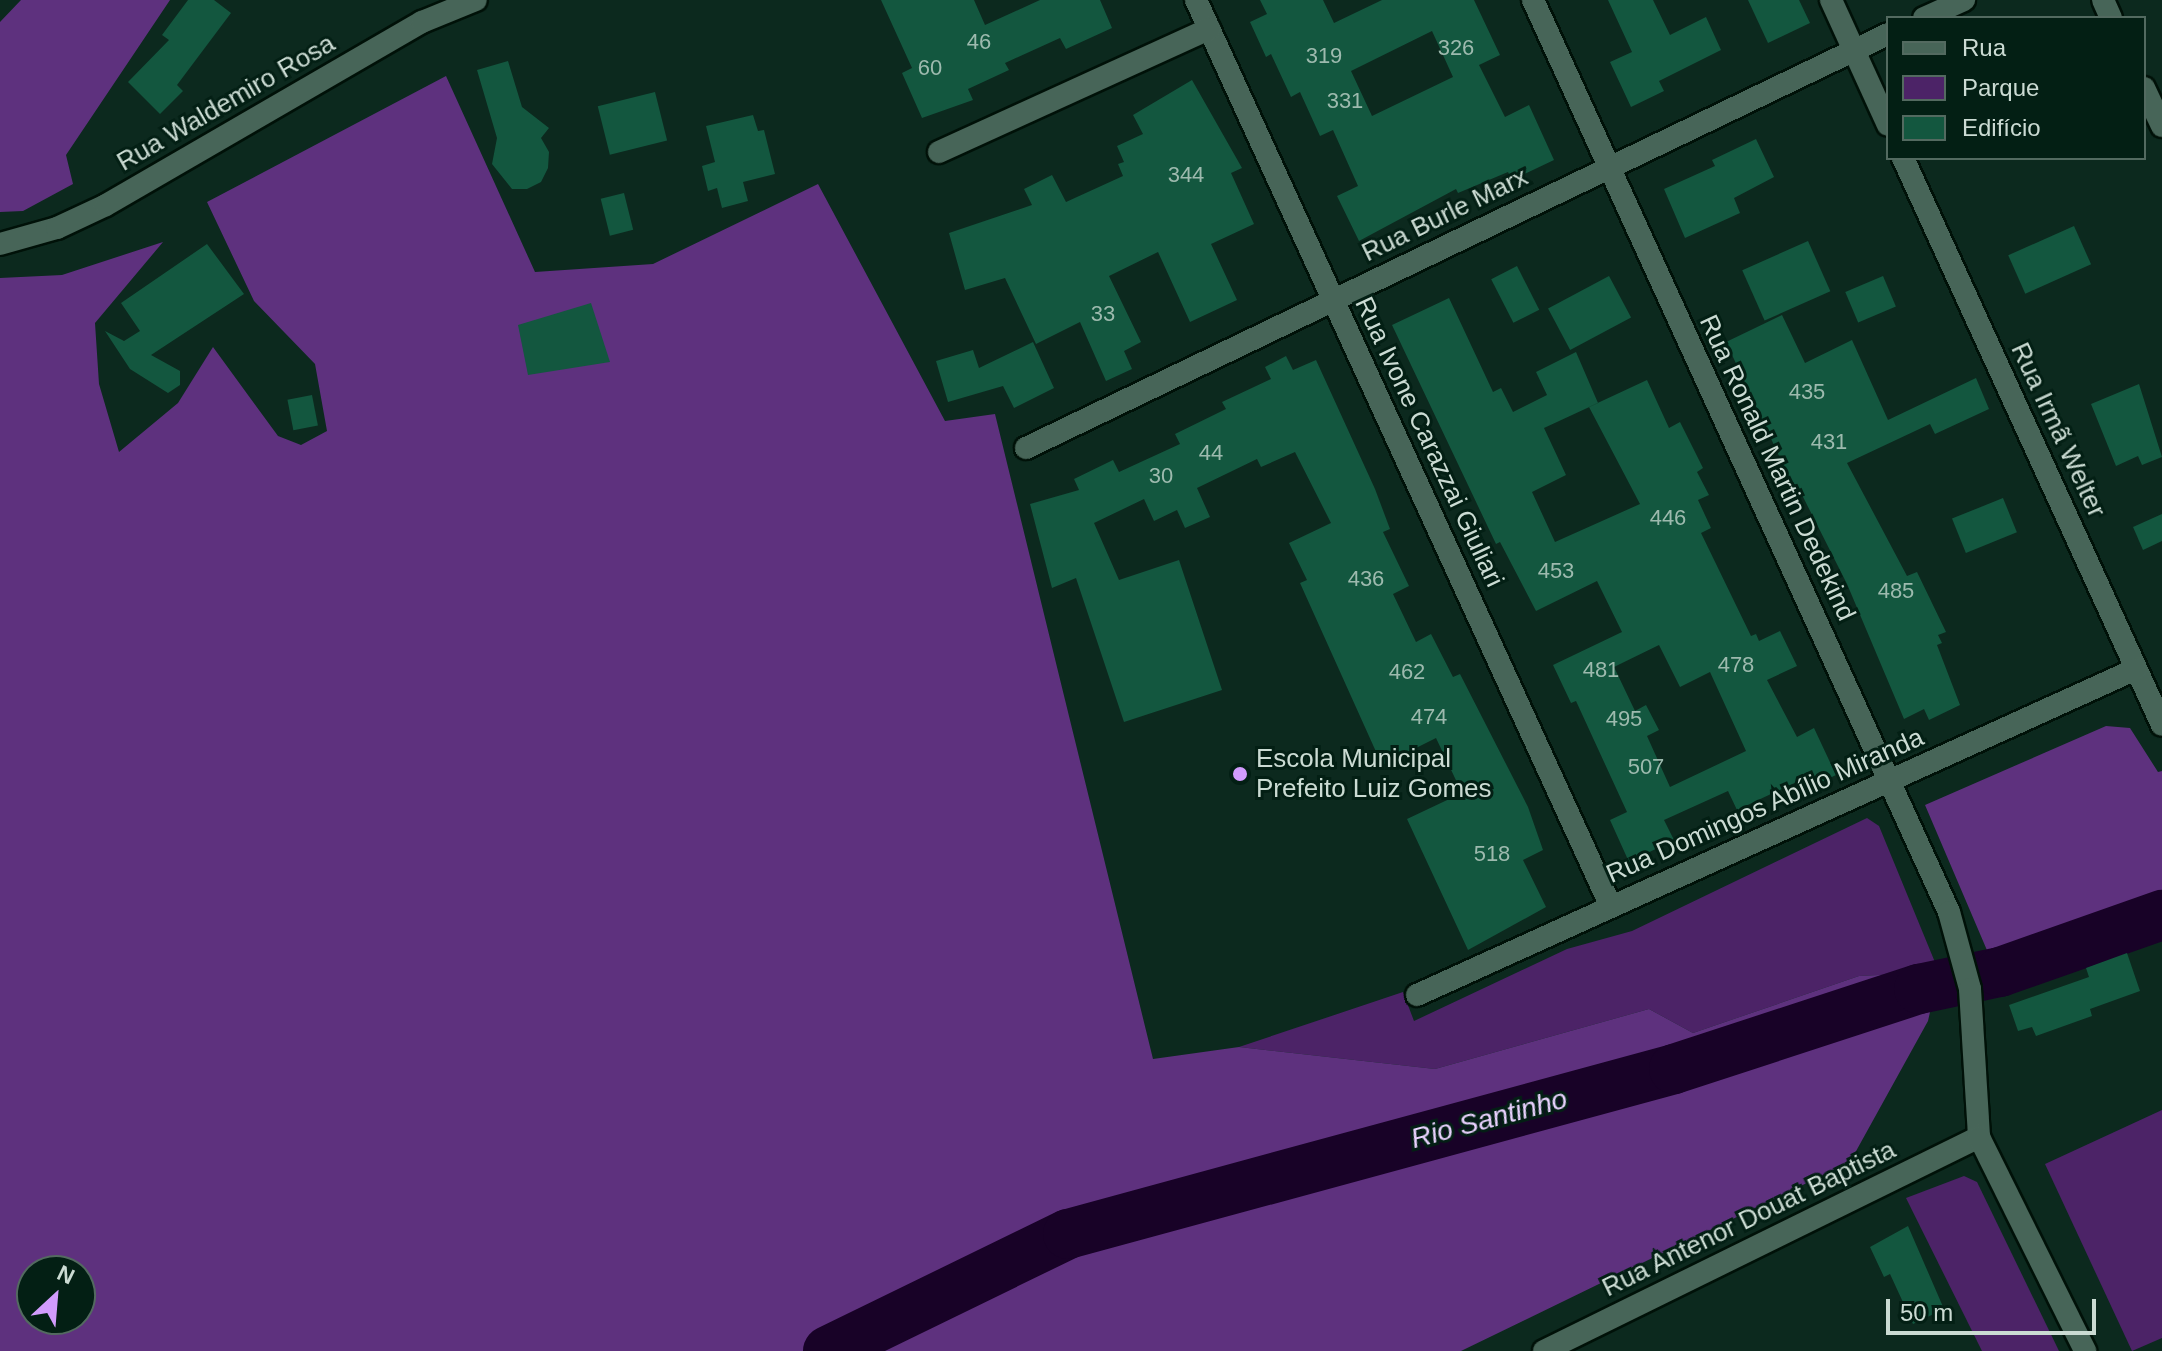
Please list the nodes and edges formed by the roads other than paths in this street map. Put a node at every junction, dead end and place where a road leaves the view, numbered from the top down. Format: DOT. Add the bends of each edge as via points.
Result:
graph roads {
  1 [pos="476,0"];
  2 [pos="1196,0"];
  3 [pos="1533,0"];
  4 [pos="1831,0"];
  5 [pos="1964,0"];
  6 [pos="1928,16"];
  7 [pos="1209,29"];
  8 [pos="1886,35"];
  9 [pos="1854,50"];
  10 [pos="2146,92"];
  11 [pos="1886,121"];
  12 [pos="2162,126"];
  13 [pos="939,152"];
  14 [pos="1904,160"];
  15 [pos="1609,167"];
  16 [pos="0,244"];
  17 [pos="1333,301"];
  18 [pos="1026,448"];
  19 [pos="2136,669"];
  20 [pos="2162,725"];
  21 [pos="1889,781"];
  22 [pos="1611,907"];
  23 [pos="1417,995"];
  24 [pos="1979,1137"];
  25 [pos="1544,1351"];
  26 [pos="2085,1351"];
  1 -- 16 [label="street, Rua Waldemiro Rosa" via="422,22 106,205 57,228"];
  2 -- 7 [label="street, Rua Ivone Carazzai Giuliari"];
  3 -- 15 [label="street, Rua Ronald Martin Dedekind"];
  4 -- 9 [label="street"];
  5 -- 6 [label="street"];
  7 -- 13 [label="street"];
  7 -- 17 [label="street, Rua Ivone Carazzai Giuliari"];
  8 -- 9 [label="street, Rua Burle Marx"];
  9 -- 11 [label="street"];
  9 -- 15 [label="street, Rua Burle Marx"];
  10 -- 12 [label="street"];
  14 -- 19 [label="street, Rua Irmã Welter"];
  15 -- 17 [label="street, Rua Burle Marx"];
  15 -- 21 [label="street, Rua Ronald Martin Dedekind"];
  17 -- 18 [label="street, Rua Burle Marx"];
  17 -- 22 [label="street, Rua Ivone Carazzai Giuliari"];
  19 -- 20 [label="street, Rua Irmã Welter"];
  19 -- 21 [label="street, Rua Domingos Abílio Miranda"];
  21 -- 22 [label="street, Rua Domingos Abílio Miranda"];
  21 -- 24 [label="street, Rua Ronald Martin Dedekind" via="1966,962"];
  22 -- 23 [label="street, Rua Domingos Abílio Miranda"];
  24 -- 25 [label="street, Rua Antenor Douat Baptista"];
  24 -- 26 [label="street"];
}
